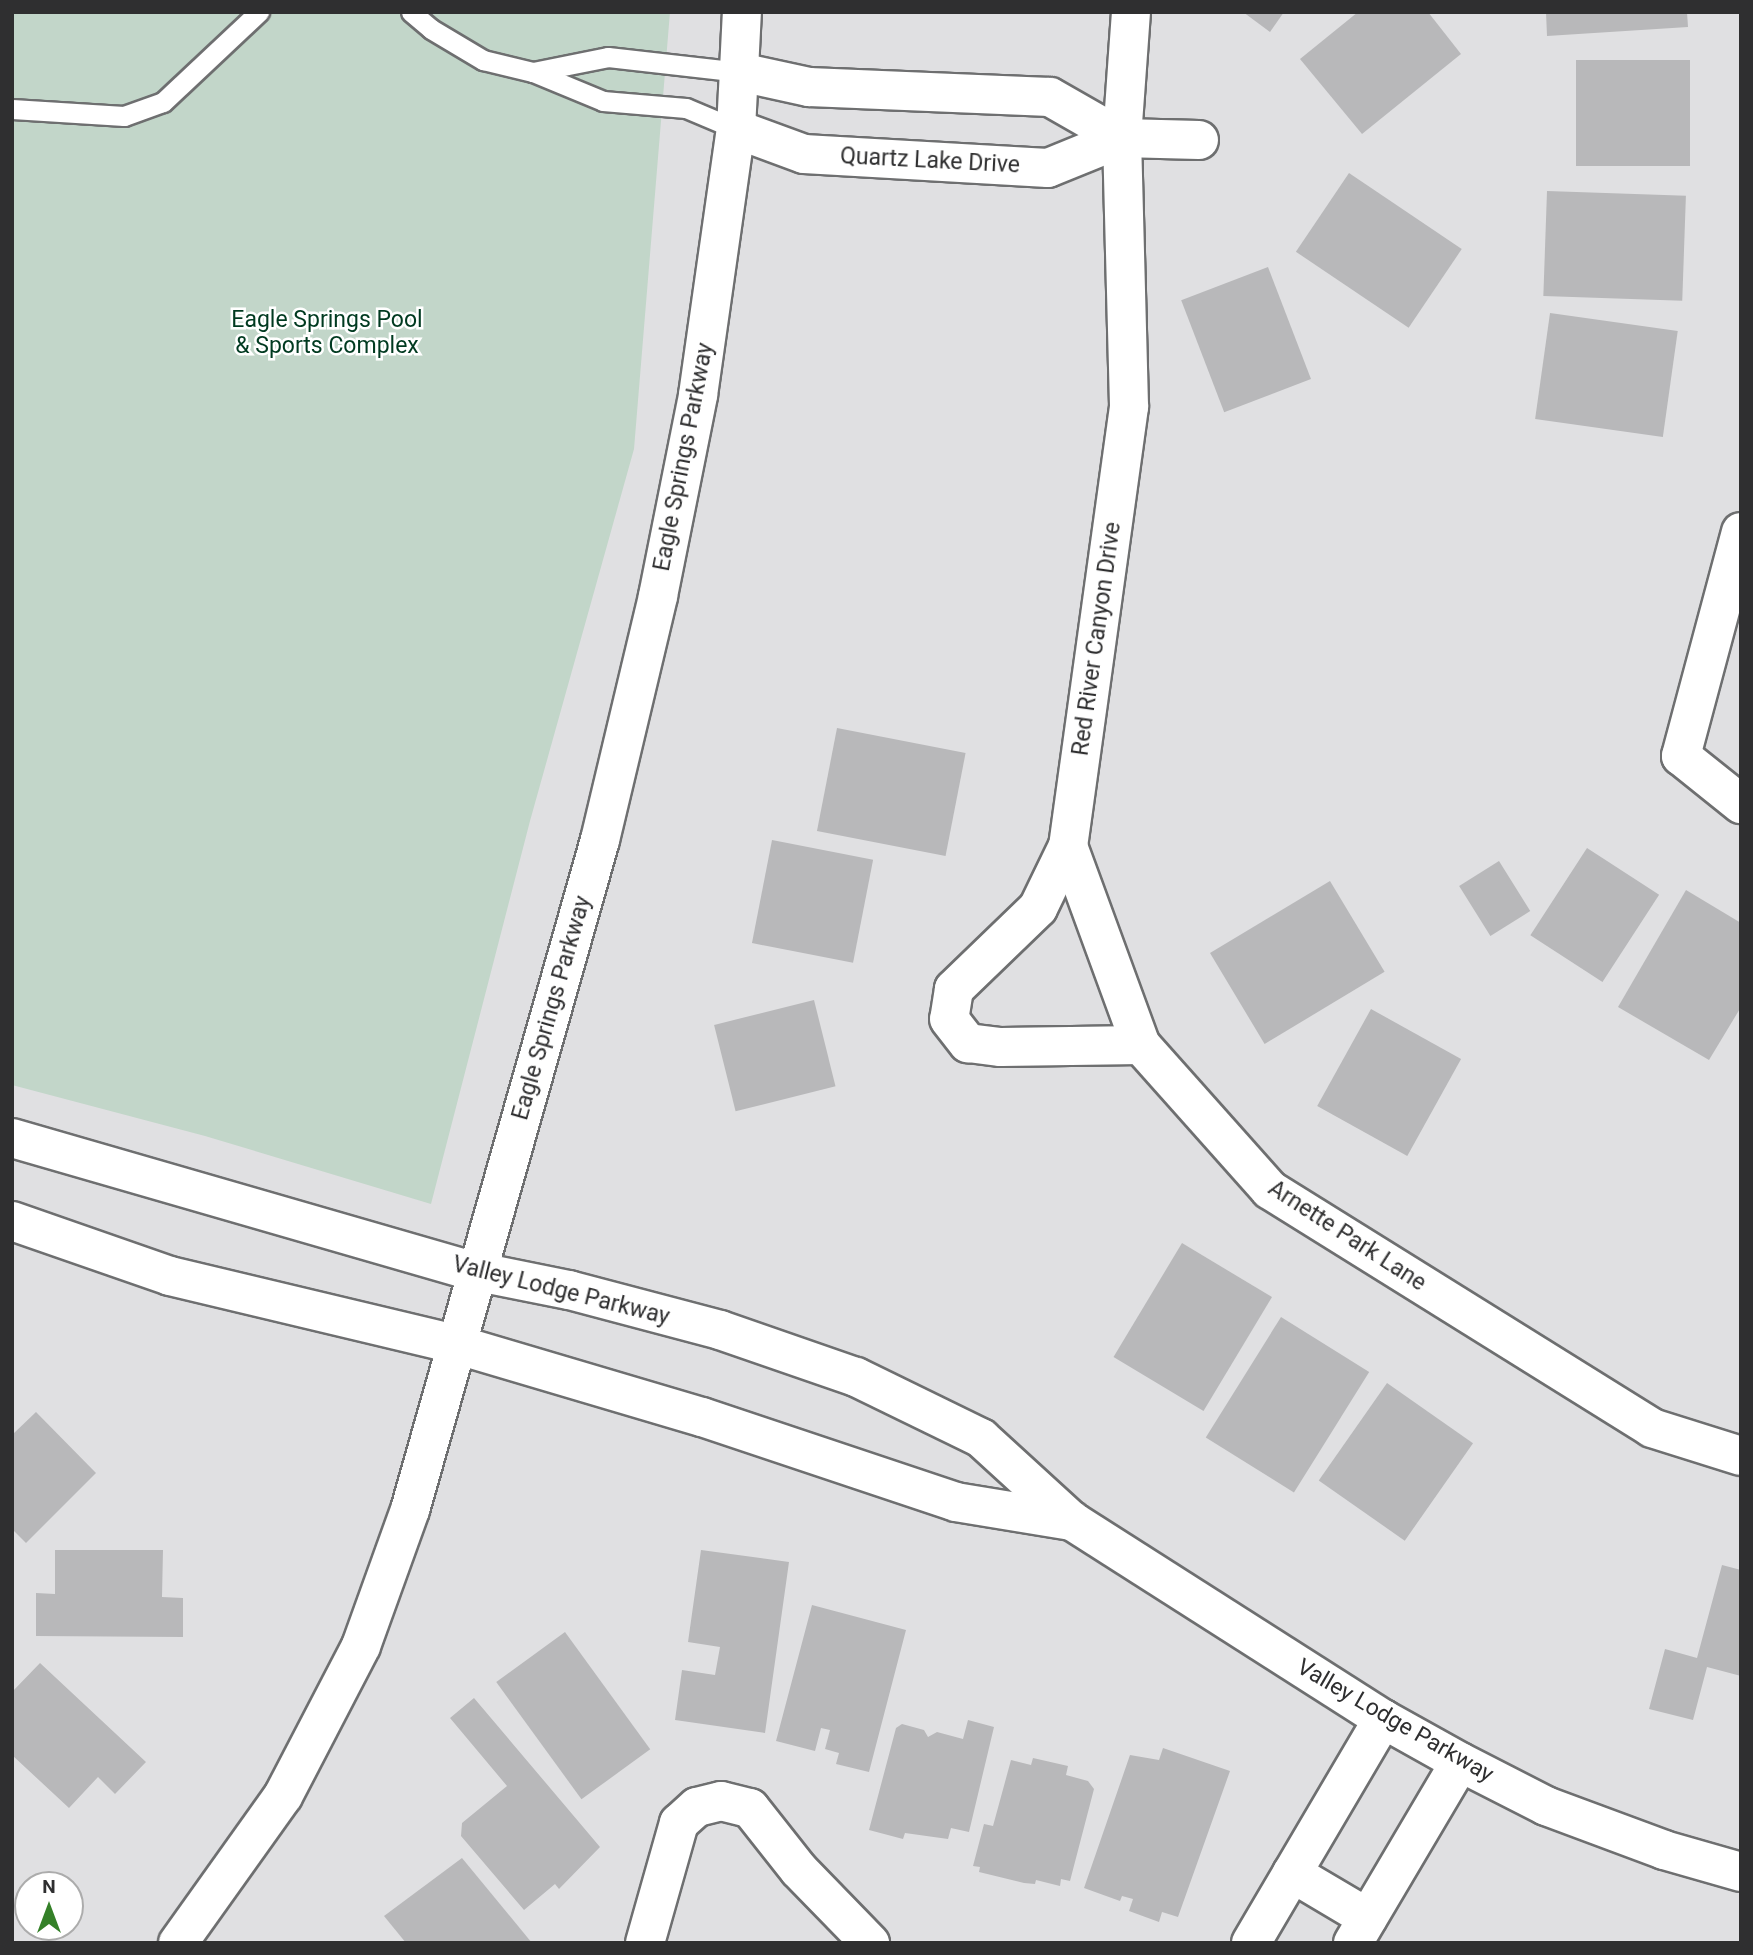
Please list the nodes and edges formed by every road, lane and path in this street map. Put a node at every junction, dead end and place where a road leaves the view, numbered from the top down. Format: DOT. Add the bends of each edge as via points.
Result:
graph roads {
  1 [pos="259,12"];
  2 [pos="411,12"];
  3 [pos="742,12"];
  4 [pos="1131,12"];
  5 [pos="533,72"];
  6 [pos="740,72"];
  7 [pos="12,109"];
  8 [pos="736,129"];
  9 [pos="1122,138"];
  10 [pos="1199,140"];
  11 [pos="1741,532"];
  12 [pos="1741,804"];
  13 [pos="1068,846"];
  14 [pos="1141,1045"];
  15 [pos="12,1138"];
  16 [pos="12,1221"];
  17 [pos="474,1271"];
  18 [pos="455,1344"];
  19 [pos="1741,1456"];
  20 [pos="1072,1521"];
  21 [pos="1383,1719"];
  22 [pos="1460,1762"];
  23 [pos="1741,1872"];
  24 [pos="1292,1873"];
  25 [pos="1361,1930"];
  26 [pos="178,1943"];
  27 [pos="645,1943"];
  28 [pos="870,1943"];
  29 [pos="1251,1943"];
  1 -- 7 [label="lane" via="163,102 124,116"];
  2 -- 5 [label="lane" via="430,30 483,60"];
  3 -- 6 [label="street, Eagle Springs Parkway"];
  4 -- 9 [label="street, Red River Canyon Drive"];
  5 -- 6 [label="lane" via="608,57"];
  5 -- 8 [label="lane" via="603,102 686,108"];
  6 -- 8 [label="street, Eagle Springs Parkway"];
  6 -- 9 [label="street, Quartz Lake Drive" via="809,86 1050,97"];
  8 -- 9 [label="street, Quartz Lake Drive" via="804,154 1048,168"];
  8 -- 17 [label="street, Eagle Springs Parkway" via="698,395 657,596 600,839"];
  9 -- 10 [label="street, Quartz Lake Drive"];
  9 -- 13 [label="street, Red River Canyon Drive" via="1129,407"];
  11 -- 12 [label="street" via="1681,756"];
  13 -- 14 [label="street, Arnette Park Lane"];
  13 -- 14 [label="street, Red River Canyon Drive" via="1038,908 954,989 949,1020 968,1043 1001,1047"];
  14 -- 19 [label="street, Arnette Park Lane" via="1270,1190 1652,1428"];
  15 -- 17 [label="street, Valley Lodge Parkway"];
  16 -- 18 [label="street, Valley Lodge Parkway" via="170,1276"];
  17 -- 18 [label="street, Eagle Springs Parkway"];
  17 -- 20 [label="street, Valley Lodge Parkway" via="569,1290 720,1331 856,1377 981,1438"];
  18 -- 20 [label="street, Valley Lodge Parkway" via="702,1417 956,1502"];
  18 -- 26 [label="street, Eagle Springs Parkway" via="410,1510 361,1646 283,1796"];
  20 -- 21 [label="street, Valley Lodge Parkway"];
  21 -- 22 [label="street, Valley Lodge Parkway"];
  21 -- 24 [label="street"];
  22 -- 23 [label="street, Valley Lodge Parkway" via="1546,1807"];
  22 -- 25 [label="street"];
  24 -- 25 [label="street"];
  24 -- 29 [label="street"];
  27 -- 28 [label="street" via="679,1823 697,1807 721,1801 750,1808 799,1870"];
}
